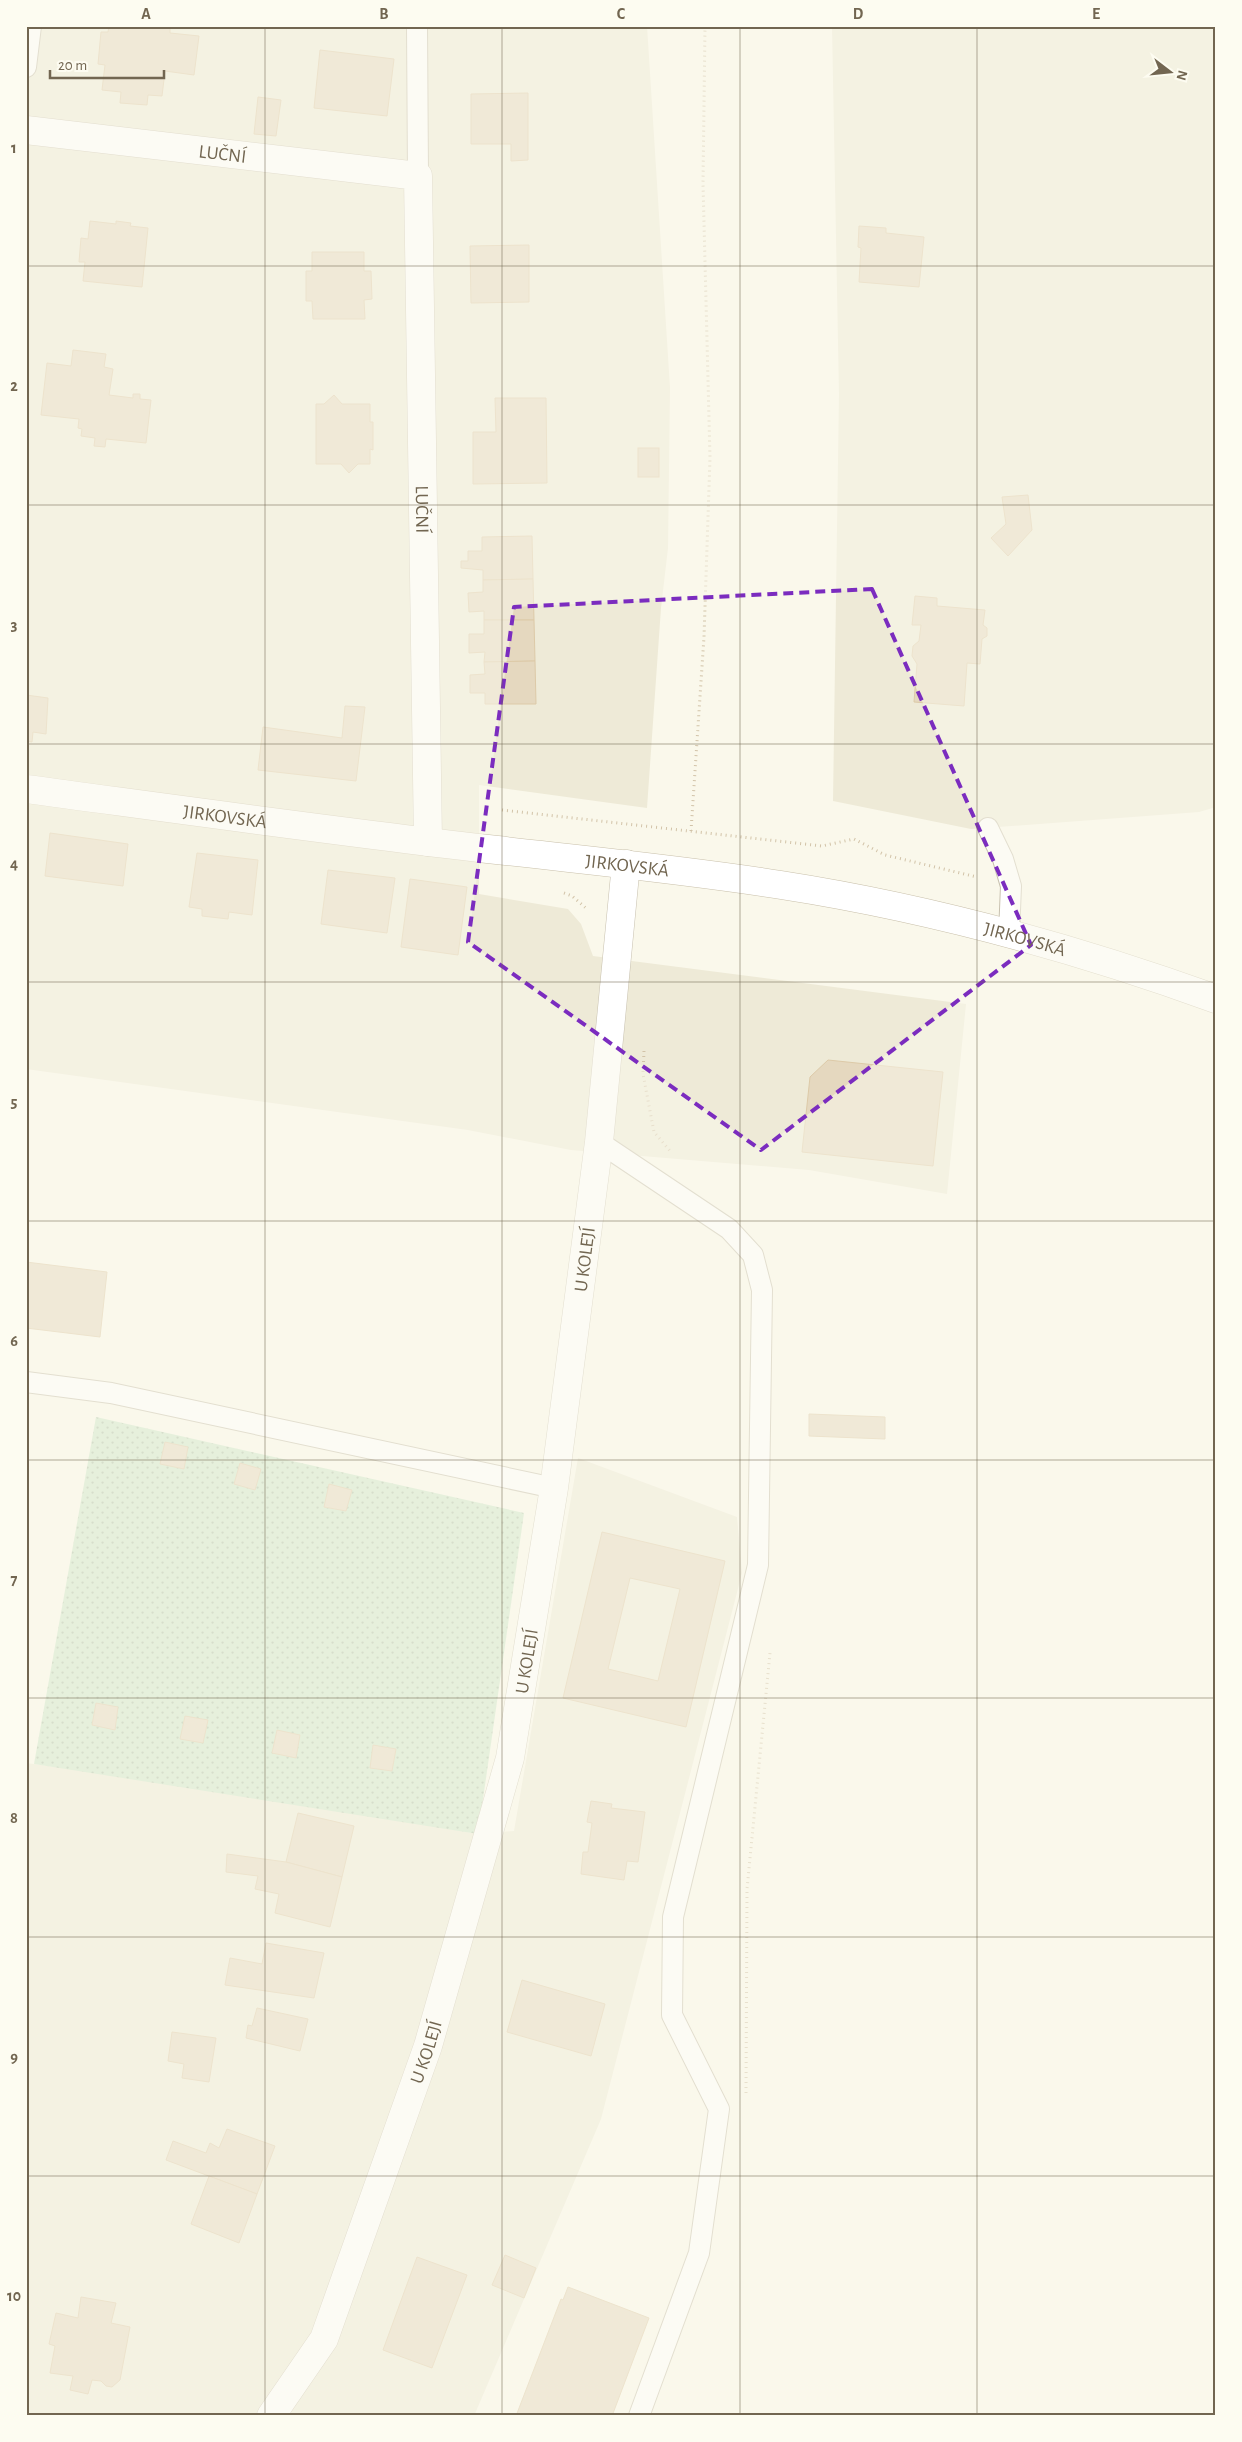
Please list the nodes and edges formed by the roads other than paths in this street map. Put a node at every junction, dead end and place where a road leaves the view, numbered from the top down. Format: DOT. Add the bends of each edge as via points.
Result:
graph roads {
  1 [pos="31,26"];
  2 [pos="417,26"];
  3 [pos="26,67"];
  4 [pos="26,130"];
  5 [pos="418,176"];
  6 [pos="26,789"];
  7 [pos="988,828"];
  8 [pos="428,842"];
  9 [pos="626,864"];
  10 [pos="1010,934"];
  11 [pos="1216,999"];
  12 [pos="599,1142"];
  13 [pos="26,1382"];
  14 [pos="554,1488"];
  15 [pos="271,2416"];
  16 [pos="638,2416"];
  1 -- 3 [label="lane"];
  2 -- 5 [label="lane, LUČNÍ"];
  4 -- 5 [label="street, LUČNÍ"];
  5 -- 8 [label="street, LUČNÍ"];
  6 -- 8 [label="street, JIRKOVSKÁ"];
  7 -- 10 [label="lane" via="1004,859 1012,886"];
  8 -- 9 [label="street, JIRKOVSKÁ"];
  9 -- 10 [label="street, JIRKOVSKÁ" via="855,898"];
  9 -- 12 [label="street, U KOLEJÍ"];
  10 -- 11 [label="street, JIRKOVSKÁ"];
  12 -- 14 [label="street, U KOLEJÍ"];
  12 -- 16 [label="lane" via="729,1229 753,1255 762,1290 758,1566 673,1917 672,2015 719,2109 699,2254"];
  13 -- 14 [label="lane" via="110,1393"];
  14 -- 15 [label="street, U KOLEJÍ" via="510,1758 428,2046 324,2339"];
}
